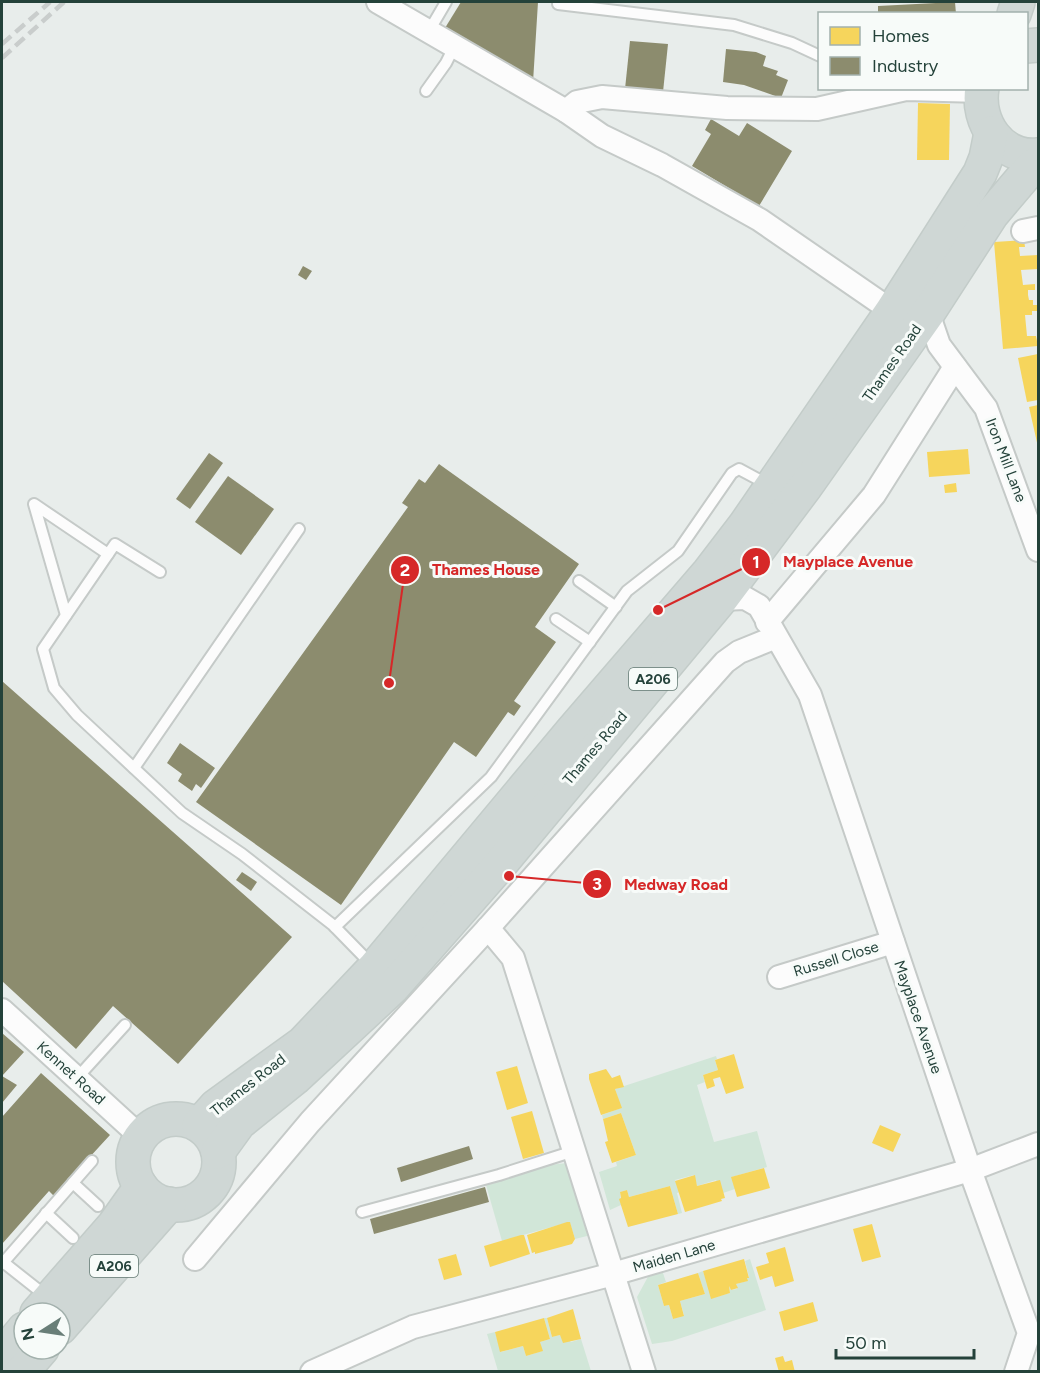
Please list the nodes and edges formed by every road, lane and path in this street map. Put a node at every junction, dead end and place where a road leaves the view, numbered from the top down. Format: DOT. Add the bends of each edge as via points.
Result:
graph roads {
  1 [pos="378,2"];
  2 [pos="446,2"];
  3 [pos="558,4"];
  4 [pos="429,31"];
  5 [pos="454,47"];
  6 [pos="818,56"];
  7 [pos="426,90"];
  8 [pos="901,90"];
  9 [pos="982,90"];
  10 [pos="566,111"];
  11 [pos="991,133"];
  12 [pos="1038,156"];
  13 [pos="1038,163"];
  14 [pos="892,311"];
  15 [pos="928,313"];
  16 [pos="955,367"];
  17 [pos="772,486"];
  18 [pos="299,530"];
  19 [pos="1038,550"];
  20 [pos="108,554"];
  21 [pos="160,572"];
  22 [pos="579,581"];
  23 [pos="721,599"];
  24 [pos="616,607"];
  25 [pos="66,615"];
  26 [pos="556,619"];
  27 [pos="772,629"];
  28 [pos="590,642"];
  29 [pos="134,768"];
  30 [pos="335,927"];
  31 [pos="488,928"];
  32 [pos="893,942"];
  33 [pos="375,967"];
  34 [pos="779,977"];
  35 [pos="2,1010"];
  36 [pos="125,1025"];
  37 [pos="77,1078"];
  38 [pos="199,1125"];
  39 [pos="141,1137"];
  40 [pos="1038,1144"];
  41 [pos="574,1151"];
  42 [pos="218,1152"];
  43 [pos="92,1161"];
  44 [pos="970,1170"];
  45 [pos="73,1183"];
  46 [pos="141,1187"];
  47 [pos="169,1204"];
  48 [pos="98,1206"];
  49 [pos="362,1212"];
  50 [pos="46,1213"];
  51 [pos="74,1238"];
  52 [pos="195,1259"];
  53 [pos="2,1263"];
  54 [pos="613,1274"];
  55 [pos="38,1301"];
  56 [pos="58,1301"];
  57 [pos="62,1301"];
  58 [pos="12,1344"];
  59 [pos="2,1356"];
  60 [pos="324,1369"];
  61 [pos="644,1371"];
  62 [pos="1016,1371"];
  1 -- 4 [label="street"];
  2 -- 4 [label="lane"];
  3 -- 6 [label="lane" via="734,25"];
  4 -- 5 [label="street"];
  5 -- 7 [label="lane"];
  5 -- 10 [label="street"];
  8 -- 10 [label="street" via="818,109 727,108 602,97 577,102"];
  9 -- 11 [label="main road" via="982,114"];
  10 -- 14 [label="street" via="602,135 760,219"];
  11 -- 12 [label="main road" via="1018,153"];
  11 -- 14 [label="main road, Thames Road / A206" via="980,173"];
  13 -- 15 [label="main road, Thames Road / A206" via="992,214"];
  14 -- 17 [label="main road, Thames Road / A206"];
  15 -- 16 [label="street, Iron Mill Lane" via="939,345"];
  15 -- 23 [label="main road, Thames Road / A206"];
  16 -- 19 [label="street, Iron Mill Lane" via="986,408"];
  16 -- 27 [label="street" via="874,495"];
  17 -- 24 [label="lane" via="738,469 732,473 678,550 627,591"];
  17 -- 33 [label="main road, Thames Road / A206" via="709,572"];
  18 -- 29 [label="lane"];
  20 -- 21 [label="lane" via="115,543"];
  20 -- 25 [label="lane"];
  20 -- 25 [label="lane" via="34,504"];
  22 -- 24 [label="lane"];
  23 -- 27 [label="street, Mayplace Avenue" via="745,598 759,606"];
  23 -- 42 [label="main road, Thames Road / A206" via="393,987 295,1078 239,1123"];
  24 -- 28 [label="lane"];
  25 -- 29 [label="lane" via="43,649 54,688"];
  26 -- 28 [label="lane"];
  27 -- 31 [label="street" via="725,662"];
  27 -- 32 [label="street, Mayplace Avenue" via="810,695"];
  28 -- 30 [label="lane" via="491,777"];
  29 -- 30 [label="lane" via="182,813 243,854"];
  30 -- 33 [label="lane"];
  31 -- 41 [label="street" via="513,958"];
  31 -- 52 [label="street" via="310,1122"];
  32 -- 34 [label="street, Russell Close"];
  32 -- 44 [label="street, Mayplace Avenue"];
  33 -- 38 [label="main road, Thames Road / A206" via="303,1043 216,1106"];
  35 -- 37 [label="street, Kennet Road"];
  36 -- 37 [label="lane"];
  37 -- 39 [label="street, Kennet Road"];
  38 -- 39 [label="main road, Thames Road" via="180,1119 161,1121"];
  38 -- 42 [label="main road, Thames Road"];
  39 -- 46 [label="main road" via="133,1157 134,1173"];
  40 -- 44 [label="street, Maiden Lane"];
  41 -- 49 [label="lane"];
  41 -- 54 [label="street"];
  42 -- 47 [label="main road, Thames Road / A206" via="215,1179 207,1191 186,1203"];
  43 -- 45 [label="lane"];
  44 -- 54 [label="street, Maiden Lane"];
  44 -- 62 [label="street, Mayplace Avenue" via="1029,1333"];
  45 -- 48 [label="lane"];
  45 -- 50 [label="lane"];
  46 -- 47 [label="main road"];
  46 -- 56 [label="main road, A206"];
  47 -- 57 [label="main road, A206"];
  50 -- 51 [label="lane"];
  50 -- 53 [label="lane"];
  53 -- 55 [label="lane"];
  54 -- 60 [label="street, Maiden Lane" via="413,1326"];
  54 -- 61 [label="street"];
  58 -- 59 [label="main road"];
}
